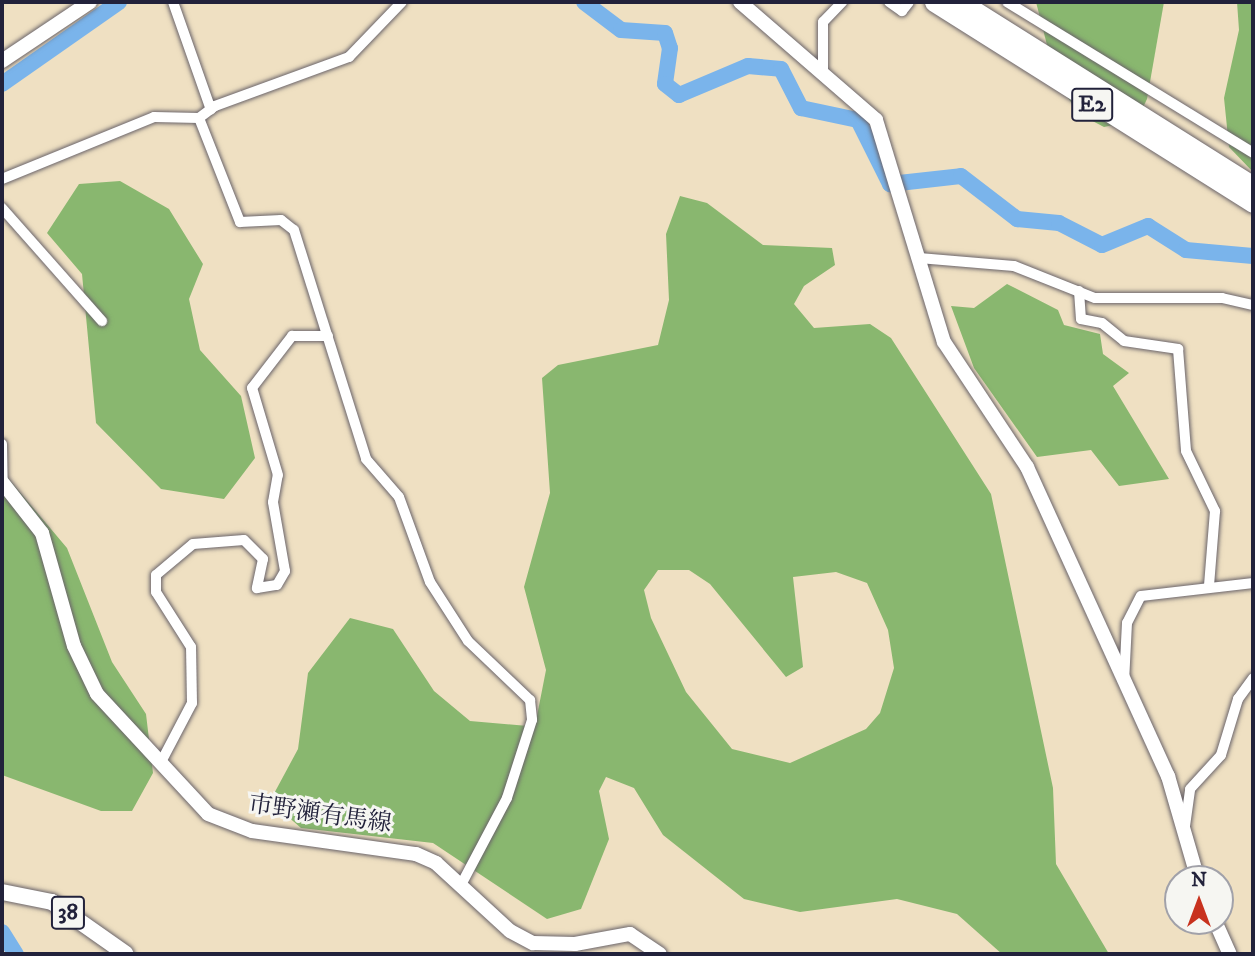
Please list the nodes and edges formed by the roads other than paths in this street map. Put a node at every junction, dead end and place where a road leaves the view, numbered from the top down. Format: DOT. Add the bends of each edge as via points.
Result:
graph roads {
  1 [pos="90,2"];
  2 [pos="173,2"];
  3 [pos="402,2"];
  4 [pos="740,2"];
  5 [pos="842,2"];
  6 [pos="889,2"];
  7 [pos="934,2"];
  8 [pos="961,2"];
  9 [pos="1007,2"];
  10 [pos="907,4"];
  11 [pos="2,61"];
  12 [pos="823,73"];
  13 [pos="211,110"];
  14 [pos="199,118"];
  15 [pos="1253,153"];
  16 [pos="2,179"];
  17 [pos="1253,186"];
  18 [pos="1253,203"];
  19 [pos="2,208"];
  20 [pos="919,258"];
  21 [pos="1079,291"];
  22 [pos="1253,305"];
  23 [pos="102,321"];
  24 [pos="328,336"];
  25 [pos="2,444"];
  26 [pos="3,482"];
  27 [pos="1253,583"];
  28 [pos="1209,586"];
  29 [pos="1253,678"];
  30 [pos="1124,682"];
  31 [pos="162,770"];
  32 [pos="1185,825"];
  33 [pos="1195,865"];
  34 [pos="462,883"];
  35 [pos="2,892"];
  36 [pos="1221,935"];
  37 [pos="126,954"];
  38 [pos="660,954"];
  39 [pos="1230,954"];
  1 -- 11 [label="street"];
  2 -- 13 [label="street"];
  3 -- 13 [label="street" via="349,57"];
  4 -- 12 [label="street"];
  5 -- 12 [label="street" via="823,22"];
  6 -- 10 [label="street" via="902,11"];
  7 -- 18 [label="highway, E2"];
  8 -- 17 [label="highway, E2"];
  9 -- 15 [label="street"];
  12 -- 20 [label="street" via="876,120"];
  13 -- 14 [label="street"];
  14 -- 16 [label="street" via="154,117"];
  14 -- 24 [label="street" via="240,222 281,220 294,230"];
  19 -- 23 [label="street"];
  20 -- 21 [label="street" via="1002,263"];
  20 -- 30 [label="street" via="944,342 1027,467"];
  21 -- 22 [label="street" via="1095,298 1222,298"];
  21 -- 28 [label="street" via="1081,319 1102,323 1124,341 1178,349 1186,451 1215,511"];
  24 -- 31 [label="street" via="292,336 252,388 278,475 274,502 285,570 277,586 257,588 263,559 244,540 193,544 156,575 156,592 191,647 192,704 158,758"];
  24 -- 34 [label="street" via="366,459 399,497 430,582 468,641 530,700 532,720 507,798"];
  25 -- 26 [label="street"];
  26 -- 31 [label="street, 市野瀬有馬線" via="42,533 84,670 111,714"];
  27 -- 28 [label="street"];
  28 -- 30 [label="street" via="1141,596 1127,623"];
  29 -- 32 [label="street" via="1238,699 1221,755 1190,789"];
  30 -- 32 [label="street"];
  31 -- 34 [label="street, 市野瀬有馬線" via="192,802 229,825 403,850 436,863"];
  32 -- 33 [label="street"];
  34 -- 38 [label="street, 市野瀬有馬線" via="510,931 533,943 575,944 630,934"];
  35 -- 37 [label="main road, 38" via="52,902"];
  36 -- 39 [label="street"];
}
